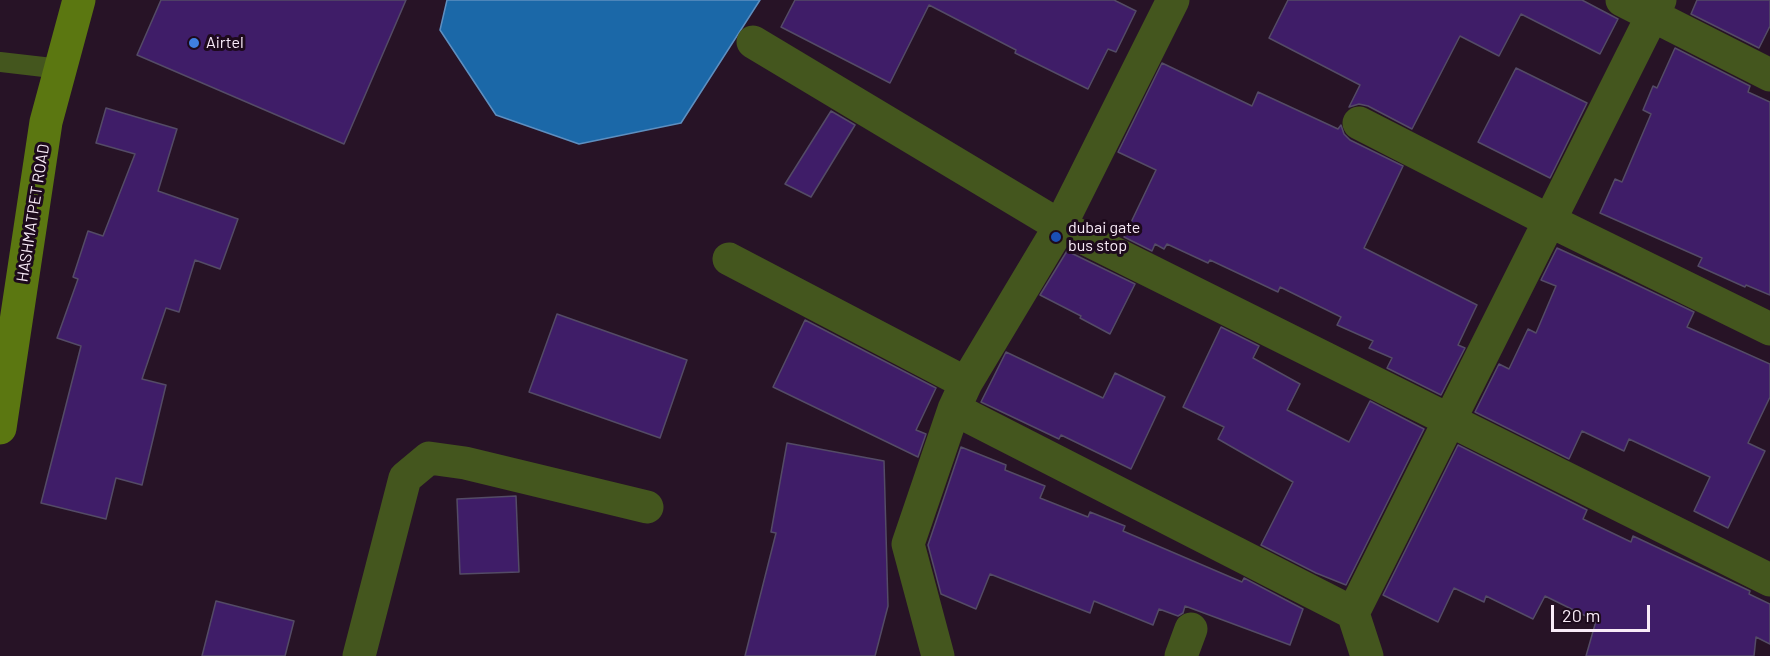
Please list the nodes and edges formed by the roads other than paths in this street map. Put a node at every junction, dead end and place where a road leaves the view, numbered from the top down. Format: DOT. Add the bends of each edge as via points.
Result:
graph roads {
  1 [pos="80,0"];
  2 [pos="1622,0"];
  3 [pos="1161,4"];
  4 [pos="1656,8"];
  5 [pos="753,42"];
  6 [pos="0,62"];
  7 [pos="61,69"];
  8 [pos="1770,75"];
  9 [pos="1359,123"];
  10 [pos="1548,220"];
  11 [pos="1060,226"];
  12 [pos="729,259"];
  13 [pos="1770,329"];
  14 [pos="960,396"];
  15 [pos="1450,421"];
  16 [pos="0,428"];
  17 [pos="647,507"];
  18 [pos="1770,580"];
  19 [pos="1353,613"];
  20 [pos="359,656"];
  21 [pos="938,656"];
  22 [pos="1367,656"];
  1 -- 7 [label="main road, HASHMATPET ROAD"];
  2 -- 4 [label="street"];
  3 -- 11 [label="street"];
  4 -- 8 [label="street"];
  4 -- 10 [label="street"];
  5 -- 11 [label="street"];
  6 -- 7 [label="lane"];
  7 -- 16 [label="main road, HASHMATPET ROAD" via="46,122"];
  9 -- 10 [label="street"];
  10 -- 13 [label="street"];
  10 -- 15 [label="street"];
  11 -- 14 [label="street"];
  11 -- 15 [label="street"];
  12 -- 14 [label="street"];
  14 -- 19 [label="street"];
  14 -- 21 [label="street" via="908,544"];
  15 -- 18 [label="street"];
  15 -- 19 [label="street"];
  17 -- 20 [label="street" via="465,463 429,458 405,478"];
  19 -- 22 [label="street"];
}
